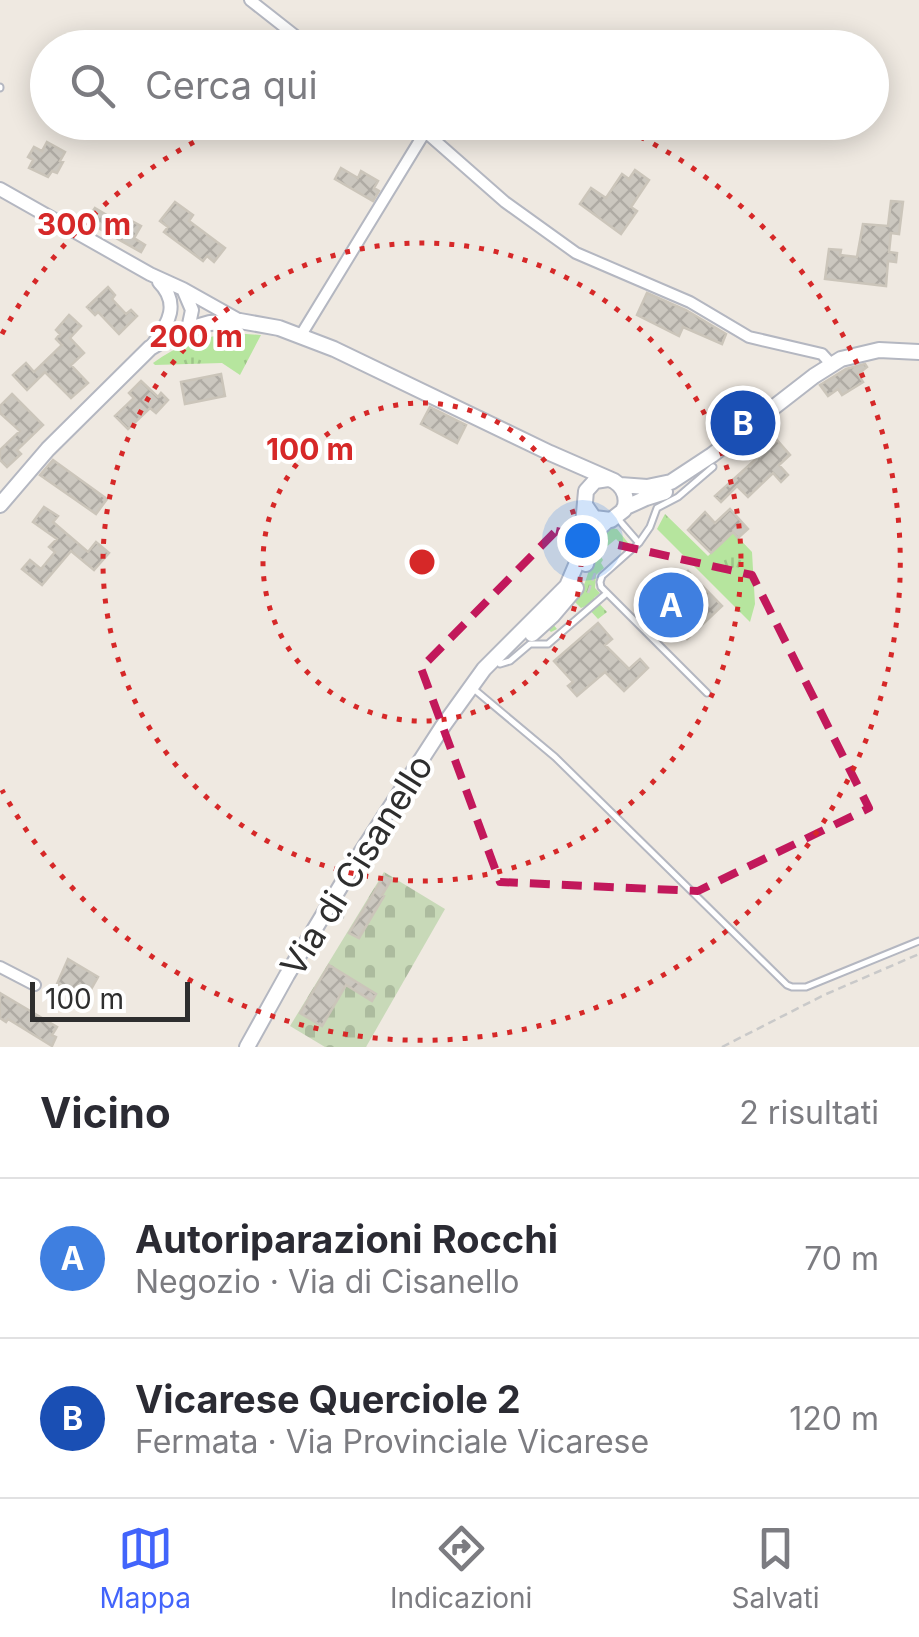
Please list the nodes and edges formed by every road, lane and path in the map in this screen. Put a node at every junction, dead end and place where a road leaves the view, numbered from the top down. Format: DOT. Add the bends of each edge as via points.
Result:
graph roads {
  1 [pos="250,0"];
  2 [pos="288,30"];
  3 [pos="419,140"];
  4 [pos="433,140"];
  5 [pos="0,189"];
  6 [pos="176,292"];
  7 [pos="240,321"];
  8 [pos="188,329"];
  9 [pos="301,335"];
  10 [pos="150,348"];
  11 [pos="919,352"];
  12 [pos="831,364"];
  13 [pos="550,453"];
  14 [pos="713,461"];
  15 [pos="614,482"];
  16 [pos="585,498"];
  17 [pos="0,505"];
  18 [pos="616,516"];
  19 [pos="638,543"];
  20 [pos="607,593"];
  21 [pos="536,624"];
  22 [pos="548,644"];
  23 [pos="500,664"];
  24 [pos="472,688"];
  25 [pos="707,693"];
  26 [pos="919,941"];
  27 [pos="919,954"];
  28 [pos="0,967"];
  29 [pos="35,985"];
  30 [pos="246,1047"];
  31 [pos="722,1047"];
  1 -- 2 [label="street"];
  3 -- 9 [label="street"];
  4 -- 12 [label="street" via="576,253 690,302 749,337 822,354"];
  5 -- 6 [label="street"];
  6 -- 7 [label="street"];
  6 -- 8 [label="street" via="192,310"];
  6 -- 10 [label="street" via="169,319"];
  7 -- 8 [label="main road"];
  7 -- 9 [label="main road"];
  8 -- 10 [label="main road"];
  9 -- 13 [label="main road"];
  10 -- 17 [label="main road"];
  11 -- 12 [label="main road" via="870,352"];
  12 -- 14 [label="main road"];
  13 -- 15 [label="main road"];
  13 -- 16 [label="main road" via="577,474"];
  14 -- 15 [label="main road" via="663,485"];
  14 -- 18 [label="main road" via="674,489"];
  14 -- 19 [label="lane" via="678,498 658,508"];
  15 -- 16 [label="main road" via="596,481"];
  15 -- 18 [label="main road" via="626,496"];
  16 -- 18 [label="main road" via="594,518"];
  16 -- 21 [label="main road, Via di Cisanello" via="572,576"];
  18 -- 19 [label="lane"];
  18 -- 21 [label="main road, Via di Cisanello" via="594,533 575,591"];
  19 -- 20 [label="lane" via="601,578"];
  20 -- 22 [label="lane"];
  20 -- 25 [label="lane"];
  21 -- 22 [label="lane"];
  21 -- 23 [label="main road, Via di Cisanello"];
  21 -- 24 [label="main road, Via di Cisanello" via="484,668"];
  22 -- 23 [label="lane" via="533,643"];
  23 -- 24 [label="main road, Via di Cisanello"];
  24 -- 26 [label="lane" via="555,757 787,985 806,987"];
  24 -- 30 [label="main road, Via di Cisanello" via="357,859"];
  27 -- 31 [label="path"];
  28 -- 29 [label="street"];
}
